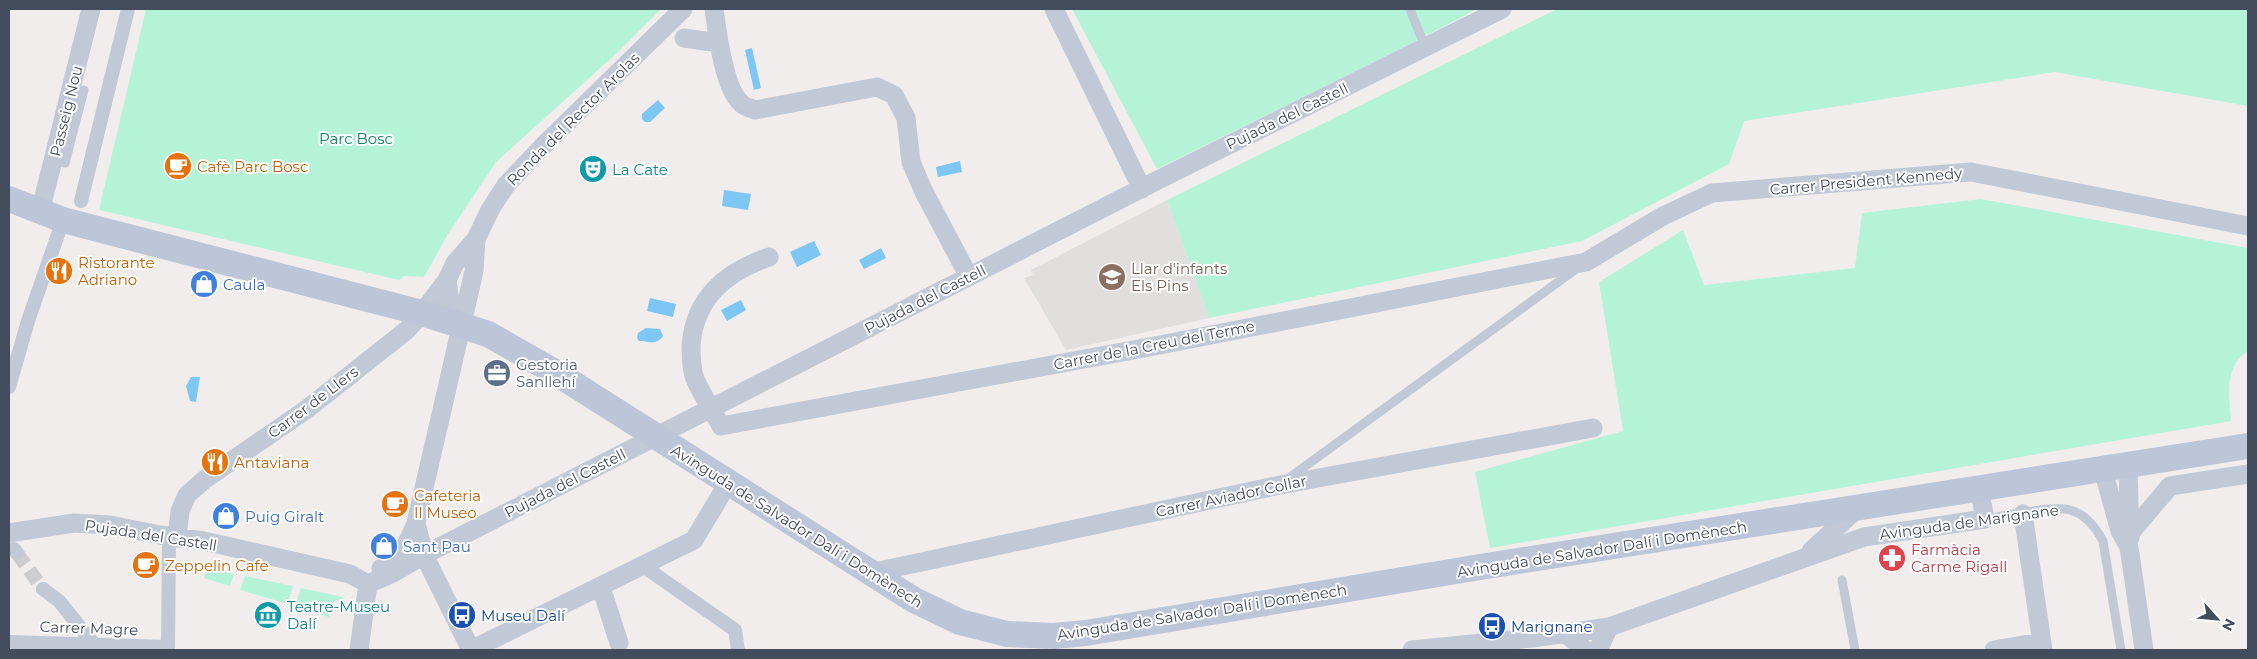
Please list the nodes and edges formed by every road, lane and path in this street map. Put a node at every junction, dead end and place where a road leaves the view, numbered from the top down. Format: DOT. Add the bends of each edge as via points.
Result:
graph roads {
  1 [pos="91,9"];
  2 [pos="128,9"];
  3 [pos="683,9"];
  4 [pos="714,9"];
  5 [pos="1054,9"];
  6 [pos="1410,9"];
  7 [pos="1502,9"];
  8 [pos="684,38"];
  9 [pos="719,42"];
  10 [pos="1425,47"];
  11 [pos="84,90"];
  12 [pos="54,161"];
  13 [pos="1142,189"];
  14 [pos="9,199"];
  15 [pos="81,200"];
  16 [pos="52,216"];
  17 [pos="2248,226"];
  18 [pos="476,239"];
  19 [pos="769,257"];
  20 [pos="1586,262"];
  21 [pos="969,277"];
  22 [pos="447,280"];
  23 [pos="422,313"];
  24 [pos="462,325"];
  25 [pos="9,387"];
  26 [pos="711,408"];
  27 [pos="1593,428"];
  28 [pos="655,437"];
  29 [pos="2248,446"];
  30 [pos="2115,468"];
  31 [pos="2248,474"];
  32 [pos="728,483"];
  33 [pos="1280,485"];
  34 [pos="1979,487"];
  35 [pos="1859,507"];
  36 [pos="2023,514"];
  37 [pos="1984,519"];
  38 [pos="416,523"];
  39 [pos="173,537"];
  40 [pos="2130,540"];
  41 [pos="13,545"];
  42 [pos="424,555"];
  43 [pos="1804,557"];
  44 [pos="643,566"];
  45 [pos="870,573"];
  46 [pos="350,574"];
  47 [pos="1842,580"];
  48 [pos="368,584"];
  49 [pos="601,587"];
  50 [pos="43,589"];
  51 [pos="1609,627"];
  52 [pos="1565,633"];
  53 [pos="9,642"];
  54 [pos="93,644"];
  55 [pos="1538,644"];
  56 [pos="2042,646"];
  57 [pos="620,647"];
  58 [pos="168,649"];
  59 [pos="359,650"];
  60 [pos="471,650"];
  61 [pos="738,650"];
  62 [pos="1412,650"];
  63 [pos="1585,650"];
  64 [pos="1598,650"];
  65 [pos="1855,650"];
  66 [pos="1994,650"];
  67 [pos="2121,650"];
  68 [pos="2144,650"];
  1 -- 12 [label="street, Passeig Nou"];
  2 -- 15 [label="street"];
  3 -- 18 [label="street, Ronda del Rector Arolas" via="506,185"];
  4 -- 9 [label="street"];
  5 -- 13 [label="street"];
  6 -- 10 [label="lane"];
  7 -- 10 [label="street, Pujada del Castell"];
  8 -- 9 [label="street"];
  9 -- 21 [label="street" via="731,91 741,104 755,110 877,87 894,95 906,118 911,162"];
  10 -- 13 [label="street, Pujada del Castell"];
  11 -- 12 [label="lane" via="65,163"];
  12 -- 16 [label="street, Passeig Nou"];
  13 -- 21 [label="street, Pujada del Castell"];
  14 -- 16 [label="main road, Avinguda de Salvador Dalí i Domènech"];
  16 -- 23 [label="main road, Avinguda de Salvador Dalí i Domènech"];
  16 -- 25 [label="street"];
  17 -- 20 [label="street, Carrer President Kennedy" via="1971,172 1712,193 1663,216"];
  18 -- 22 [label="street, Ronda del Rector Arolas" via="455,263"];
  18 -- 24 [label="street, Ronda del Rector Arolas" via="474,271"];
  19 -- 26 [label="street" via="734,273 701,305 692,330 691,355 695,378"];
  20 -- 26 [label="street, Carrer de la Creu del Terme" via="722,426"];
  20 -- 33 [label="lane"];
  21 -- 26 [label="street, Pujada del Castell"];
  22 -- 23 [label="street, Ronda del Rector Arolas"];
  22 -- 24 [label="street" via="451,311"];
  23 -- 24 [label="main road, Avinguda de Salvador Dalí i Domènech"];
  23 -- 39 [label="street, Carrer de Llers" via="407,330 307,409 187,495"];
  24 -- 28 [label="main road, Avinguda de Salvador Dalí i Domènech" via="514,348"];
  24 -- 38 [label="street, Ronda del Rector Arolas"];
  26 -- 28 [label="street, Pujada del Castell"];
  27 -- 33 [label="street, Carrer Aviador Collar"];
  28 -- 32 [label="main road, Avinguda de Salvador Dalí i Domènech"];
  28 -- 42 [label="street, Pujada del Castell"];
  29 -- 30 [label="main road, Avinguda de Salvador Dalí i Domènech"];
  30 -- 34 [label="main road, Avinguda de Salvador Dalí i Domènech"];
  30 -- 40 [label="street"];
  30 -- 40 [label="street" via="2120,531"];
  31 -- 40 [label="street" via="2170,486"];
  32 -- 44 [label="street" via="694,540"];
  32 -- 45 [label="main road, Avinguda de Salvador Dalí i Domènech"];
  33 -- 45 [label="street, Carrer Aviador Collar"];
  34 -- 35 [label="main road, Avinguda de Salvador Dalí i Domènech"];
  34 -- 37 [label="street"];
  35 -- 43 [label="street, Avinguda de Marignane"];
  35 -- 45 [label="main road, Avinguda de Salvador Dalí i Domènech" via="1139,625 1054,636 1007,634 960,622 914,600"];
  36 -- 37 [label="lane, Avinguda de Marignane"];
  36 -- 56 [label="street"];
  36 -- 67 [label="lane, Avinguda de Marignane" via="2056,508 2070,510 2096,528 2103,541"];
  37 -- 43 [label="street, Avinguda de Marignane" via="1864,537"];
  38 -- 42 [label="street"];
  38 -- 46 [label="street, Pujada del Castell" via="406,546 392,563 371,572"];
  39 -- 41 [label="street, Pujada del Castell" via="110,525 74,523"];
  39 -- 46 [label="street, Pujada del Castell"];
  39 -- 58 [label="street"];
  40 -- 68 [label="street"];
  42 -- 48 [label="street, Pujada del Castell"];
  42 -- 60 [label="street"];
  43 -- 51 [label="street, Avinguda de Marignane"];
  44 -- 49 [label="street"];
  44 -- 61 [label="street" via="735,630"];
  46 -- 48 [label="street, Pujada del Castell"];
  47 -- 65 [label="lane"];
  48 -- 59 [label="street"];
  49 -- 57 [label="street"];
  49 -- 60 [label="street"];
  50 -- 54 [label="street" via="59,601"];
  51 -- 52 [label="street, Avinguda de Marignane"];
  51 -- 64 [label="street"];
  52 -- 55 [label="street, Avinguda de Marignane"];
  52 -- 63 [label="street"];
  53 -- 54 [label="street, Carrer Magre"];
  54 -- 58 [label="street, Carrer Magre"];
  55 -- 62 [label="street, Avinguda de Marignane"];
  56 -- 66 [label="street"];
}
